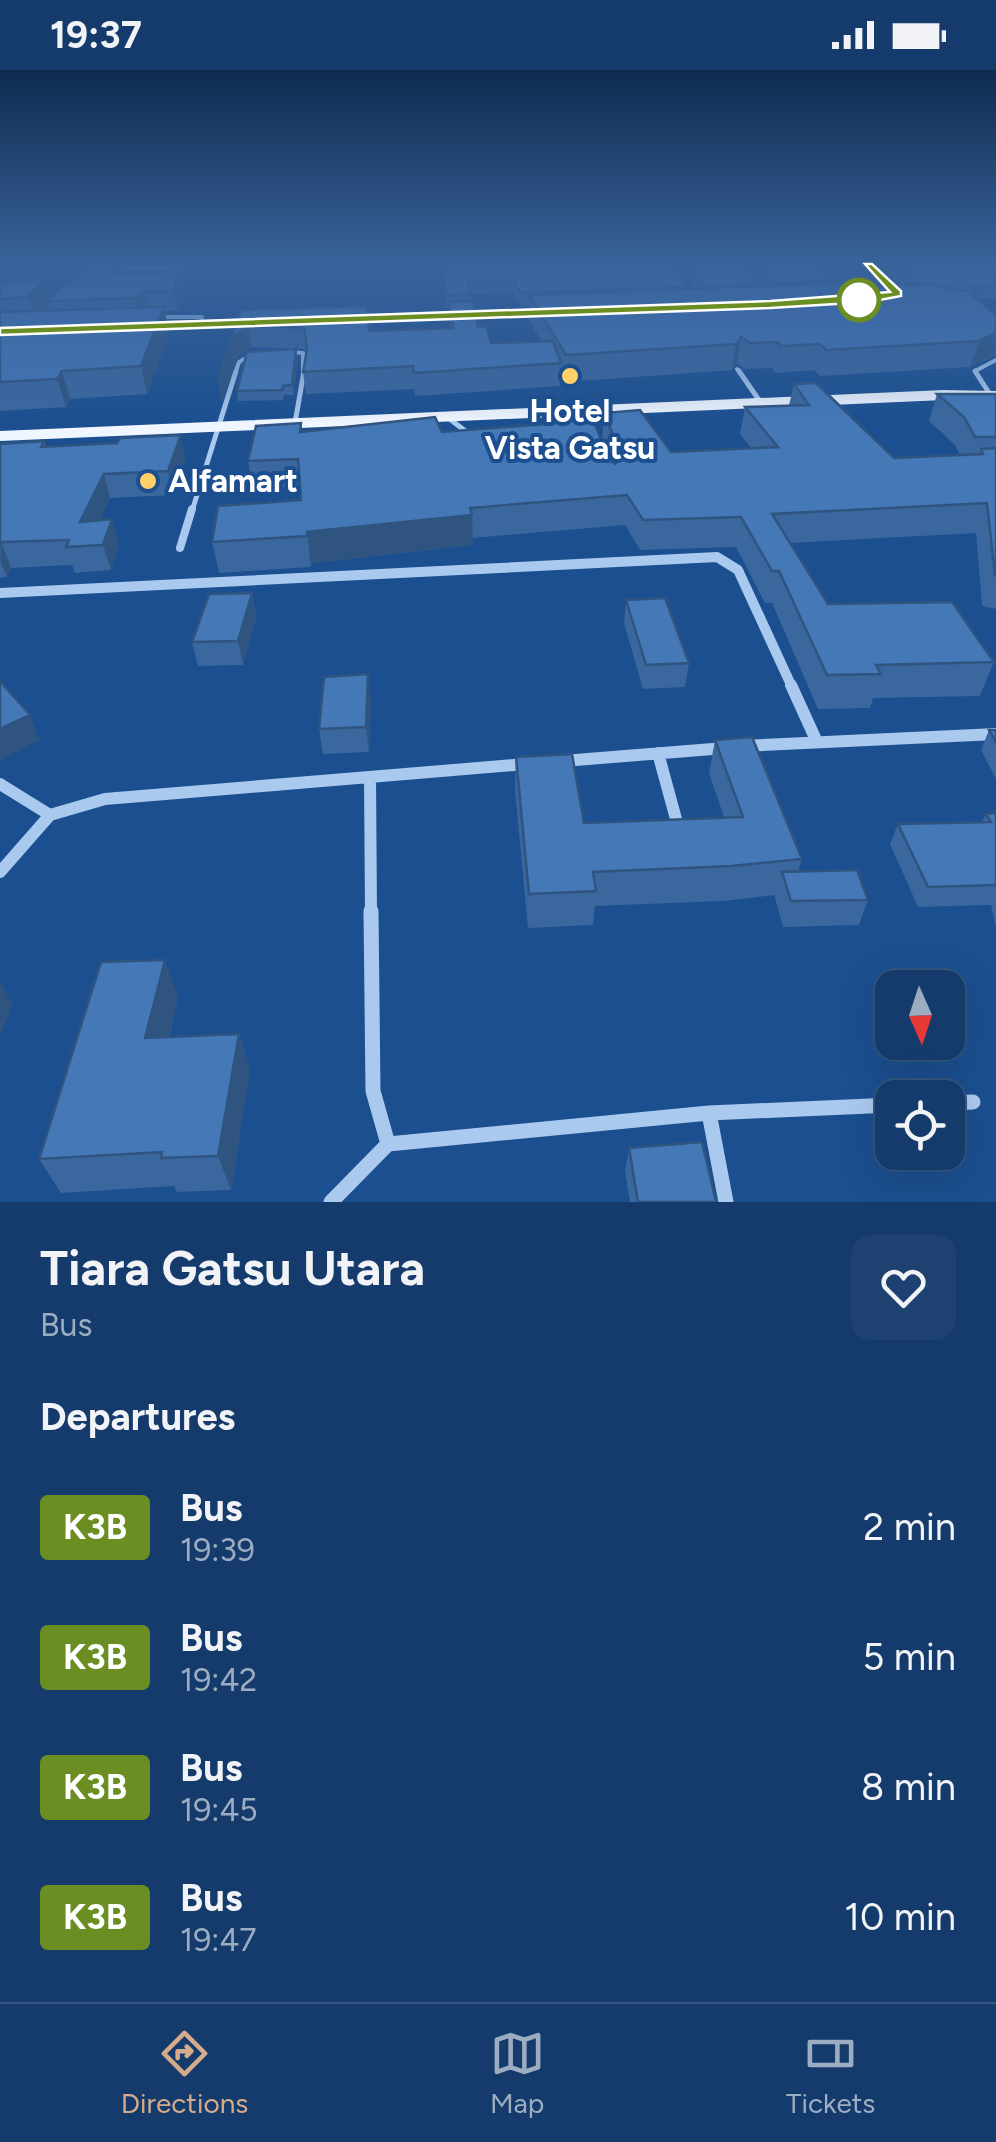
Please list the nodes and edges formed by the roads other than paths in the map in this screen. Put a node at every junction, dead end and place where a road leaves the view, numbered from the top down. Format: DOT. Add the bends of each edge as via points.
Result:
graph roads {
  1 [pos="355,319"];
  2 [pos="320,320"];
  3 [pos="280,321"];
  4 [pos="118,326"];
  5 [pos="996,360"];
  6 [pos="737,369"];
  7 [pos="994,396"];
  8 [pos="761,403"];
  9 [pos="448,417"];
  10 [pos="224,418"];
  11 [pos="295,423"];
  12 [pos="484,432"];
  13 [pos="0,436"];
  14 [pos="180,548"];
  15 [pos="0,593"];
  16 [pos="996,734"];
  17 [pos="817,742"];
  18 [pos="745,746"];
  19 [pos="658,753"];
  20 [pos="753,764"];
  21 [pos="370,777"];
  22 [pos="0,784"];
  23 [pos="50,815"];
  24 [pos="679,830"];
  25 [pos="0,872"];
  26 [pos="965,1102"];
  27 [pos="973,1102"];
  28 [pos="875,1106"];
  29 [pos="709,1113"];
  30 [pos="388,1144"];
  31 [pos="331,1202"];
  32 [pos="726,1202"];
  1 -- 2 [label="street"];
  3 -- 4 [label="street"];
  5 -- 7 [label="lane" via="975,371"];
  6 -- 8 [label="lane"];
  7 -- 8 [label="main road"];
  8 -- 9 [label="main road" via="505,422"];
  9 -- 11 [label="main road"];
  9 -- 12 [label="lane" via="464,432"];
  10 -- 11 [label="main road"];
  10 -- 11 [label="lane" via="244,357 302,353"];
  10 -- 13 [label="main road"];
  10 -- 14 [label="lane"];
  15 -- 17 [label="street" via="717,556 738,570"];
  16 -- 17 [label="street"];
  17 -- 18 [label="street"];
  18 -- 19 [label="street"];
  18 -- 20 [label="street"];
  19 -- 21 [label="street"];
  19 -- 24 [label="street"];
  21 -- 23 [label="street" via="105,798"];
  21 -- 30 [label="street" via="372,1091"];
  22 -- 23 [label="street"];
  23 -- 25 [label="street"];
  26 -- 27 [label="street"];
  28 -- 29 [label="street"];
  29 -- 30 [label="street"];
  29 -- 32 [label="street"];
  30 -- 31 [label="street"];
}
